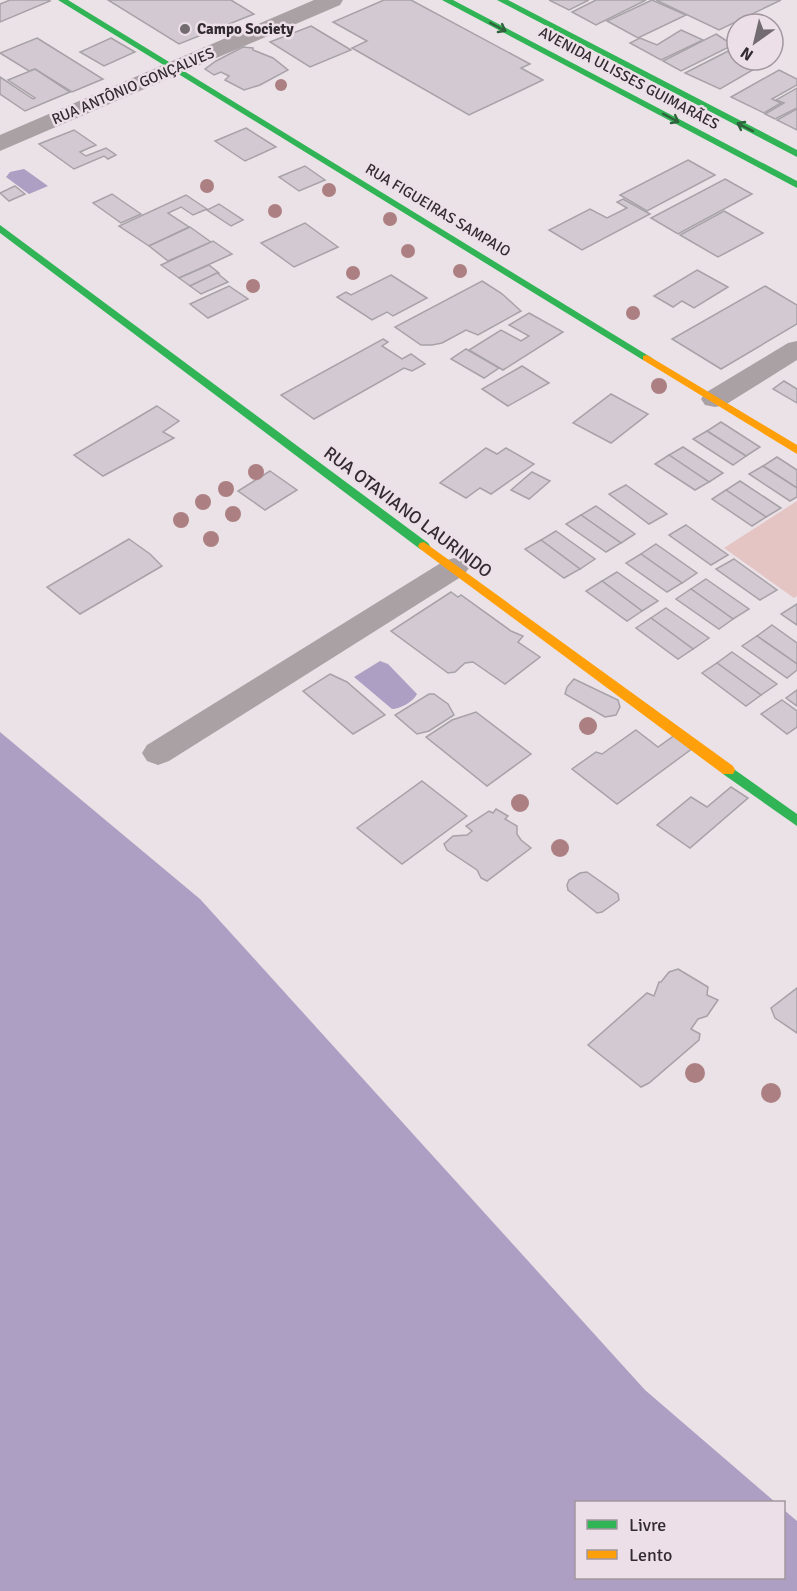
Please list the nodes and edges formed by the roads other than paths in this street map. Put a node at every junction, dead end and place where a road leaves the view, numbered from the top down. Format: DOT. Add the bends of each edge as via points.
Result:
graph roads {
  1 [pos="62,0"];
  2 [pos="332,0"];
  3 [pos="446,0"];
  4 [pos="501,0"];
  5 [pos="172,69"];
  6 [pos="0,144"];
  7 [pos="797,154"];
  8 [pos="797,185"];
  9 [pos="0,228"];
  10 [pos="797,349"];
  11 [pos="715,399"];
  12 [pos="797,450"];
  13 [pos="454,568"];
  14 [pos="158,753"];
  15 [pos="797,821"];
  1 -- 5 [label="street, RUA FIGUEIRAS SAMPAIO"];
  2 -- 5 [label="street, RUA ANTÔNIO GONÇALVES"];
  3 -- 8 [label="street, AVENIDA ULISSES GUIMARÃES, one-way"];
  7 -- 4 [label="street, AVENIDA ULISSES GUIMARÃES, one-way"];
  5 -- 6 [label="street, RUA ANTÔNIO GONÇALVES"];
  5 -- 11 [label="street, RUA FIGUEIRAS SAMPAIO"];
  9 -- 13 [label="street, RUA OTAVIANO LAURINDO"];
  10 -- 11 [label="street"];
  11 -- 12 [label="street, RUA FIGUEIRAS SAMPAIO"];
  13 -- 14 [label="street"];
  13 -- 15 [label="street, RUA OTAVIANO LAURINDO"];
}
